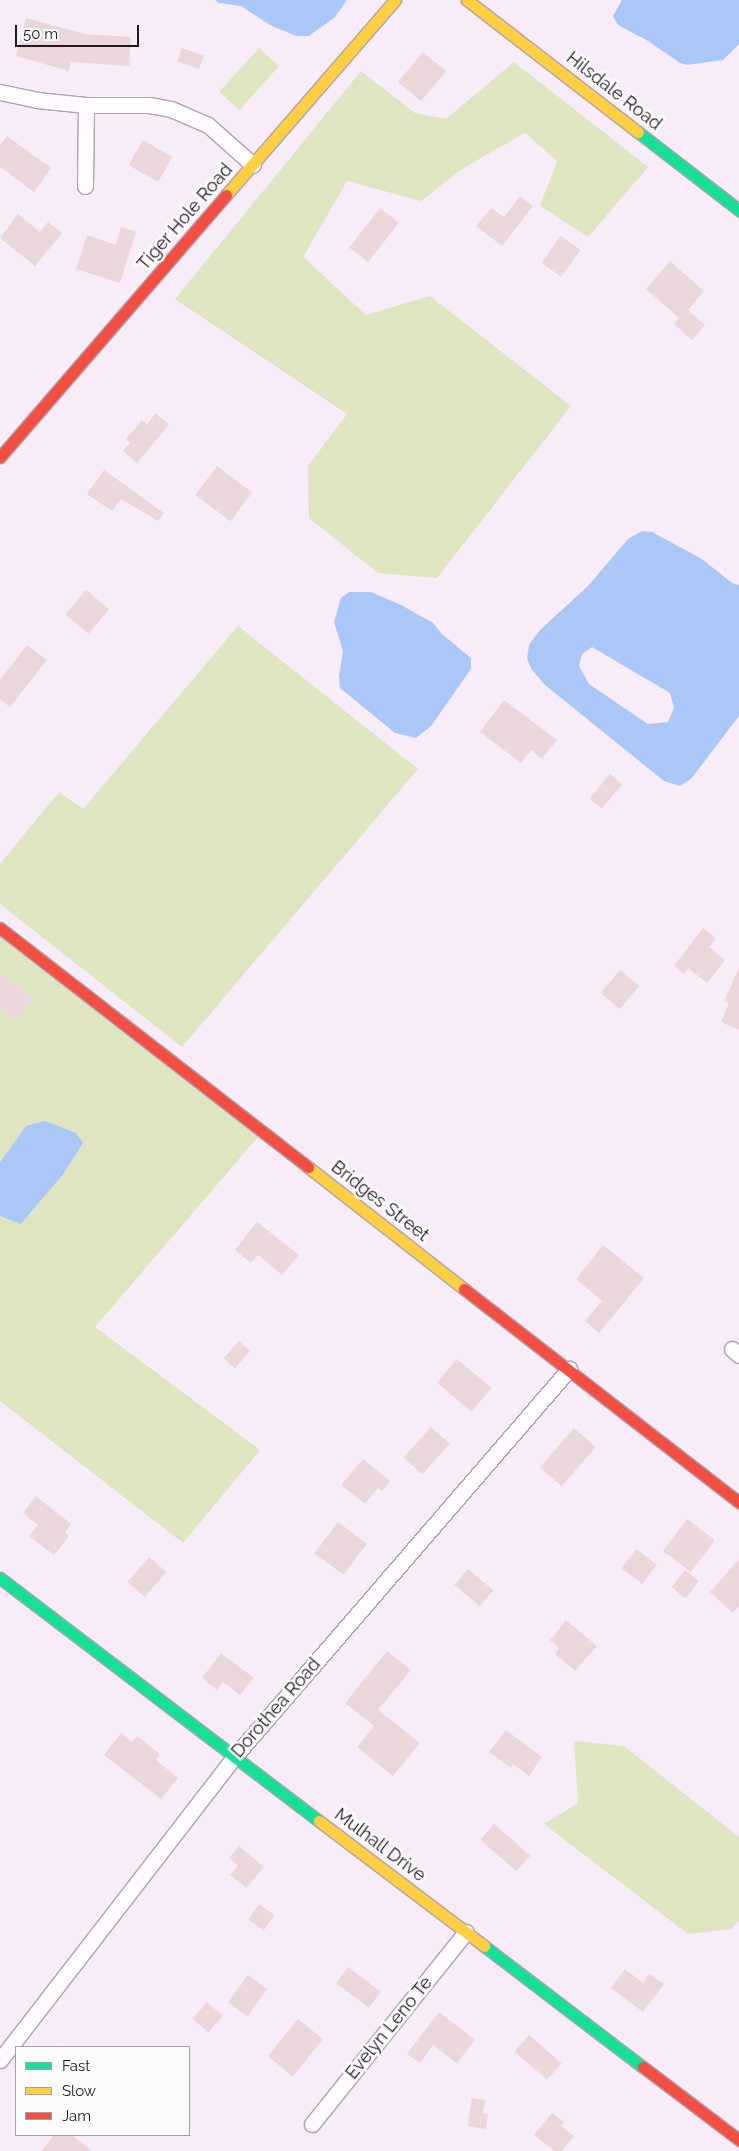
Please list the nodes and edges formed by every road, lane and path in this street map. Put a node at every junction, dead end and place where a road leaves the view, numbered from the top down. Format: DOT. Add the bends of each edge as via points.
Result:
graph roads {
  1 [pos="396,0"];
  2 [pos="468,0"];
  3 [pos="0,92"];
  4 [pos="86,105"];
  5 [pos="253,165"];
  6 [pos="85,186"];
  7 [pos="739,210"];
  8 [pos="0,457"];
  9 [pos="0,928"];
  10 [pos="570,1369"];
  11 [pos="739,1502"];
  12 [pos="0,1578"];
  13 [pos="234,1757"];
  14 [pos="466,1932"];
  15 [pos="0,2060"];
  16 [pos="312,2124"];
  17 [pos="739,2140"];
  1 -- 5 [label="street, Tiger Hole Road"];
  2 -- 7 [label="street, Hilsdale Road"];
  3 -- 4 [label="street"];
  4 -- 5 [label="street" via="149,105 190,116 208,125"];
  4 -- 6 [label="street"];
  5 -- 8 [label="street, Tiger Hole Road"];
  9 -- 10 [label="street, Bridges Street"];
  10 -- 11 [label="street, Bridges Street"];
  10 -- 13 [label="street, Dorothea Road"];
  12 -- 13 [label="street, Mulhall Drive"];
  13 -- 14 [label="street, Mulhall Drive"];
  13 -- 15 [label="street, Dorothea Road"];
  14 -- 16 [label="street, Evelyn Leno Te"];
  14 -- 17 [label="street, Mulhall Drive"];
}
